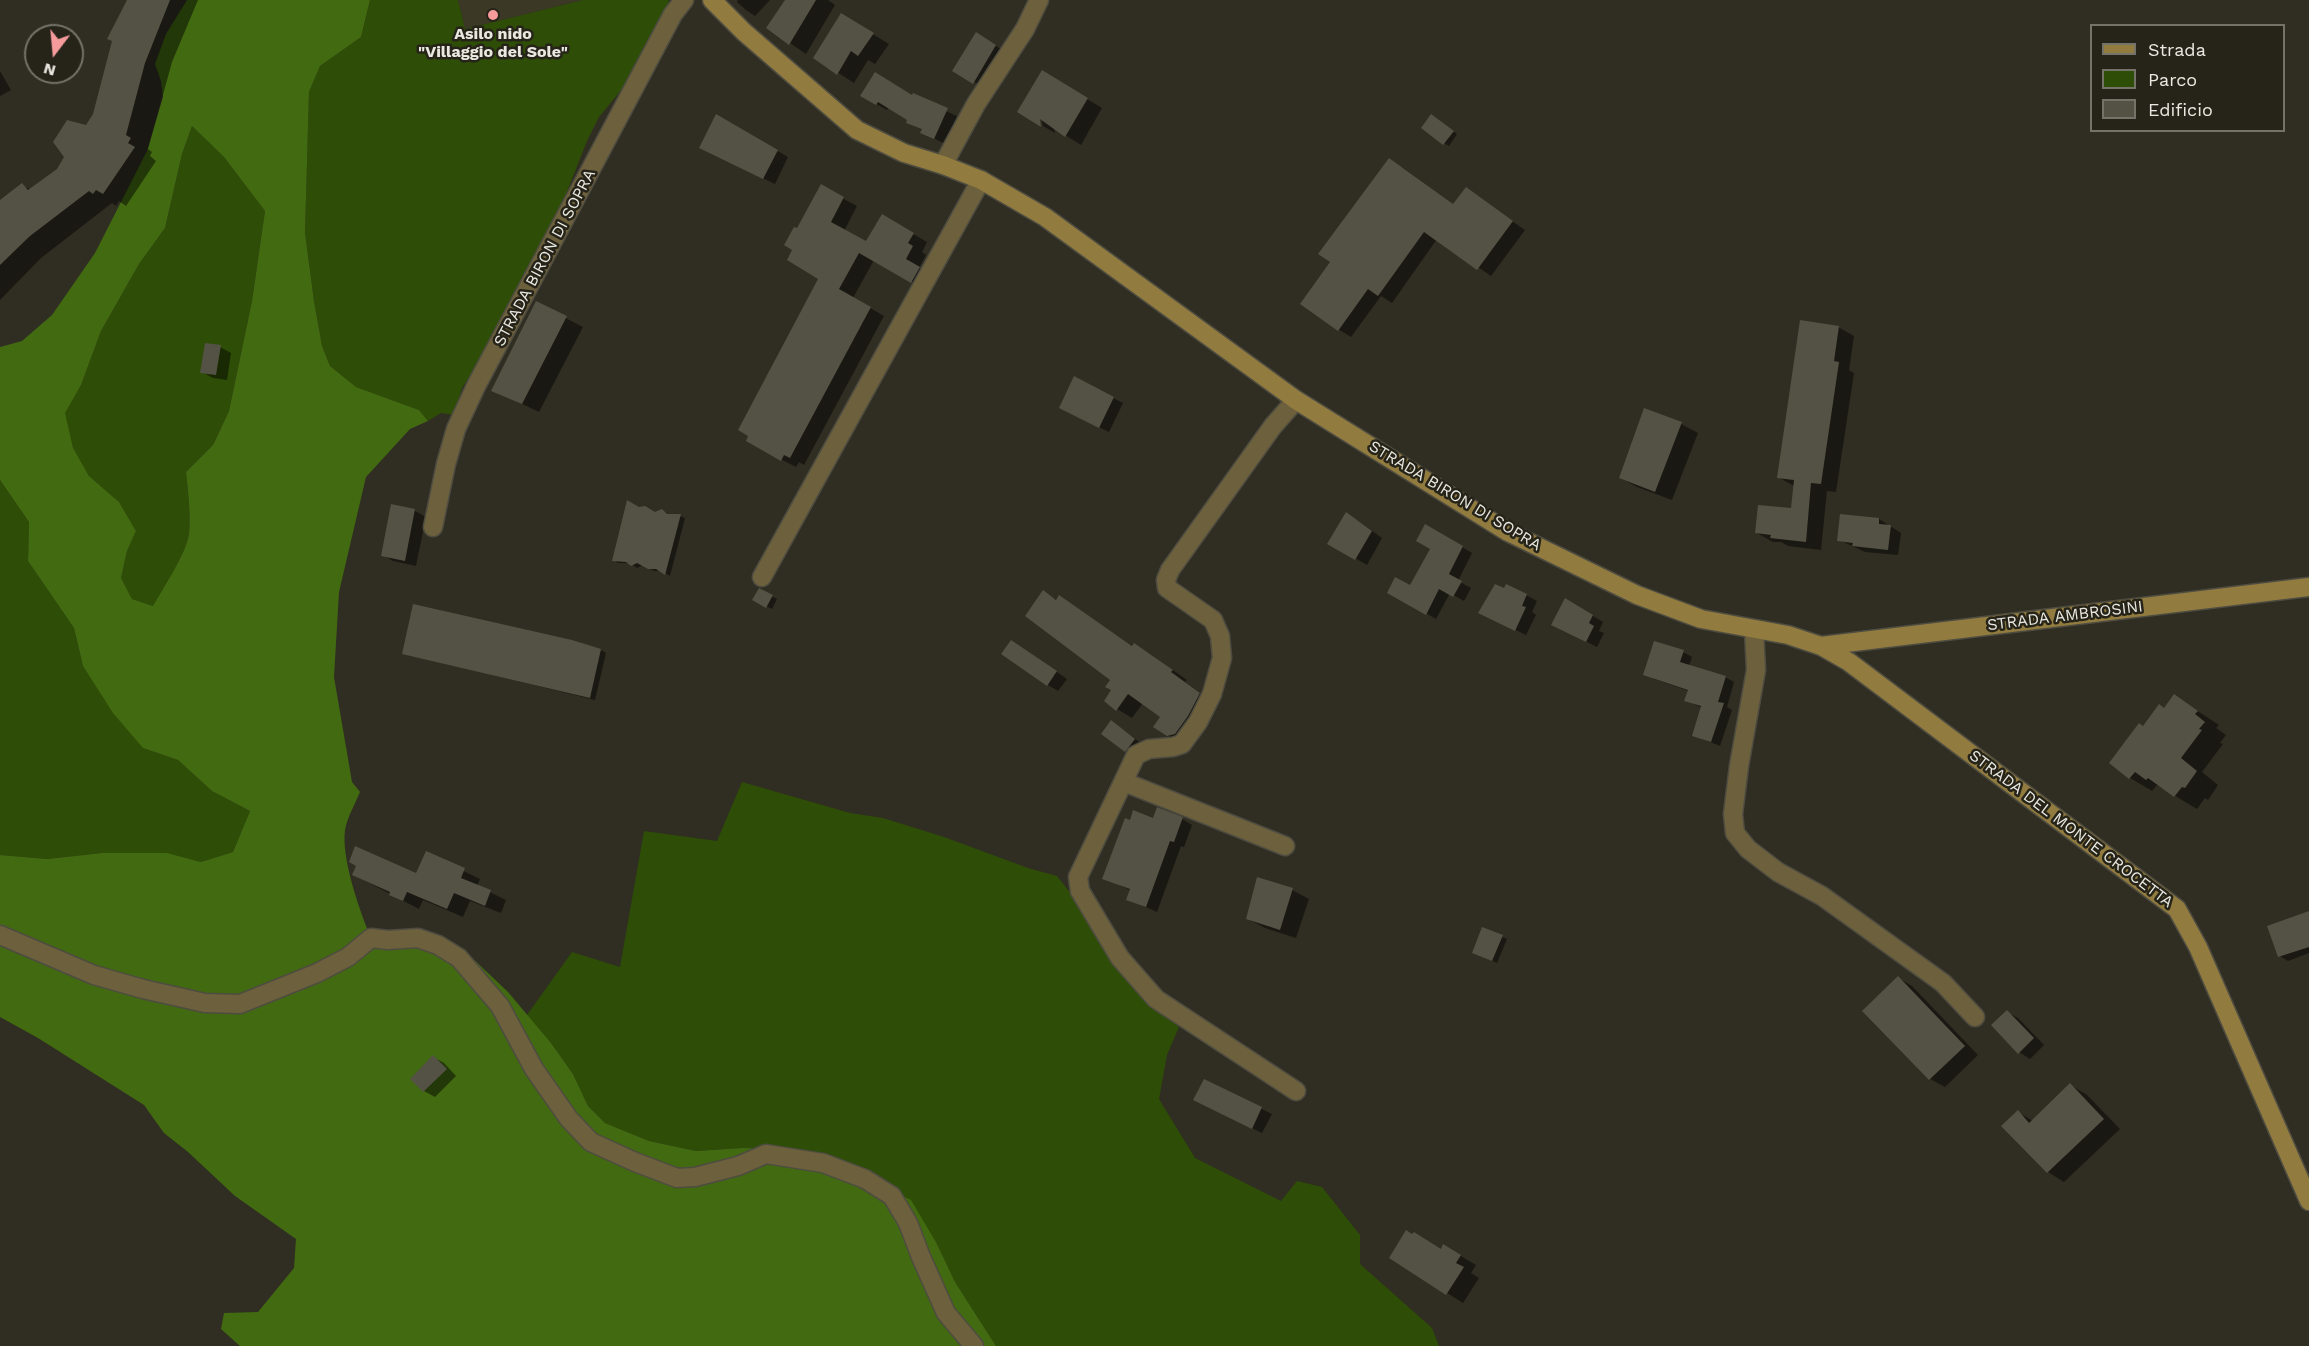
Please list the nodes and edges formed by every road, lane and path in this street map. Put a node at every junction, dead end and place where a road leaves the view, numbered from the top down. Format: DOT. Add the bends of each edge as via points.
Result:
graph roads {
  1 [pos="684,0"];
  2 [pos="712,0"];
  3 [pos="1039,0"];
  4 [pos="943,165"];
  5 [pos="981,180"];
  6 [pos="1296,400"];
  7 [pos="433,527"];
  8 [pos="762,577"];
  9 [pos="2309,587"];
  10 [pos="1754,630"];
  11 [pos="1821,646"];
  12 [pos="1124,782"];
  13 [pos="1285,846"];
  14 [pos="0,935"];
  15 [pos="1975,1017"];
  16 [pos="1296,1091"];
  17 [pos="2309,1201"];
  18 [pos="974,1346"];
  1 -- 7 [label="street, STRADA BIRON DI SOPRA" via="672,14 456,429"];
  2 -- 4 [label="street, STRADA BIRON DI SOPRA" via="857,130 904,153"];
  3 -- 4 [label="street"];
  4 -- 5 [label="street, STRADA BIRON DI SOPRA"];
  5 -- 6 [label="street, STRADA BIRON DI SOPRA" via="1045,217"];
  5 -- 8 [label="street"];
  6 -- 10 [label="street, STRADA BIRON DI SOPRA" via="1508,532 1637,595 1701,619"];
  6 -- 12 [label="street" via="1170,570 1167,588 1213,620 1220,636 1219,673 1198,722 1182,744 1136,755"];
  9 -- 11 [label="street, STRADA AMBROSINI"];
  10 -- 11 [label="street, STRADA BIRON DI SOPRA"];
  10 -- 15 [label="street" via="1756,670 1739,766 1733,814 1735,833 1778,873 1822,896 1943,983"];
  11 -- 17 [label="street, STRADA DEL MONTE CROCETTA" via="1849,662 2177,909 2198,947"];
  12 -- 13 [label="street"];
  12 -- 16 [label="street" via="1078,876 1080,891 1090,909 1120,958 1156,999"];
  14 -- 18 [label="street" via="94,975 205,1003 240,1004 317,973 348,957 371,938 418,938 438,945 459,958 500,1006 534,1069 569,1119 591,1142 677,1178 738,1166 766,1154 823,1163 865,1179 892,1197 908,1223 946,1313"];
}
